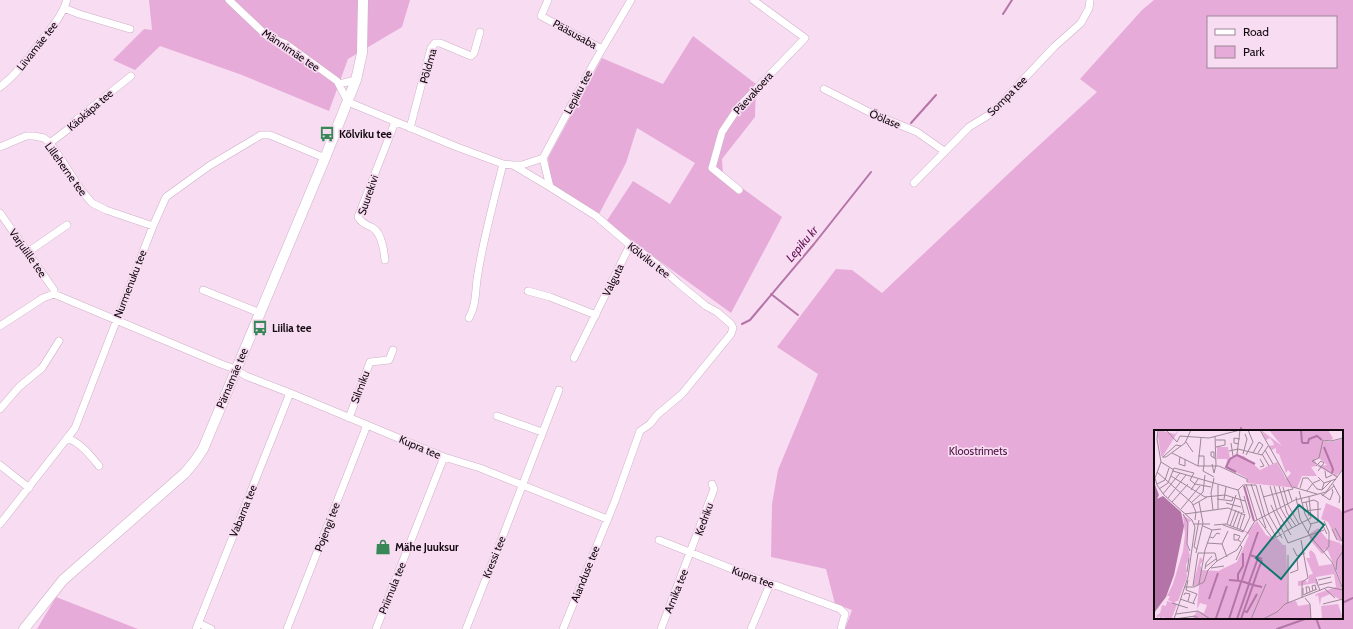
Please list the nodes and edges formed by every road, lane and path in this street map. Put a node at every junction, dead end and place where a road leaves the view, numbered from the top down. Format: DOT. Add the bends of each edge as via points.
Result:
graph roads {
  1 [pos="67,0"];
  2 [pos="229,0"];
  3 [pos="363,0"];
  4 [pos="548,0"];
  5 [pos="631,0"];
  6 [pos="753,0"];
  7 [pos="1090,0"];
  8 [pos="64,8"];
  9 [pos="130,29"];
  10 [pos="480,32"];
  11 [pos="602,49"];
  12 [pos="131,76"];
  13 [pos="356,80"];
  14 [pos="339,84"];
  15 [pos="0,87"];
  16 [pos="824,89"];
  17 [pos="348,102"];
  18 [pos="395,122"];
  19 [pos="410,128"];
  20 [pos="50,144"];
  21 [pos="0,147"];
  22 [pos="944,152"];
  23 [pos="325,158"];
  24 [pos="543,158"];
  25 [pos="503,164"];
  26 [pos="513,165"];
  27 [pos="914,183"];
  28 [pos="550,187"];
  29 [pos="739,190"];
  30 [pos="0,213"];
  31 [pos="3,224"];
  32 [pos="68,225"];
  33 [pos="153,226"];
  34 [pos="630,246"];
  35 [pos="28,252"];
  36 [pos="385,260"];
  37 [pos="203,290"];
  38 [pos="528,291"];
  39 [pos="54,294"];
  40 [pos="260,313"];
  41 [pos="596,315"];
  42 [pos="469,318"];
  43 [pos="116,319"];
  44 [pos="0,326"];
  45 [pos="58,341"];
  46 [pos="393,350"];
  47 [pos="574,358"];
  48 [pos="235,369"];
  49 [pos="559,390"];
  50 [pos="290,393"];
  51 [pos="0,410"];
  52 [pos="497,416"];
  53 [pos="349,418"];
  54 [pos="367,425"];
  55 [pos="542,432"];
  56 [pos="67,438"];
  57 [pos="444,457"];
  58 [pos="0,465"];
  59 [pos="99,466"];
  60 [pos="712,484"];
  61 [pos="522,485"];
  62 [pos="29,488"];
  63 [pos="607,519"];
  64 [pos="0,524"];
  65 [pos="659,540"];
  66 [pos="691,554"];
  67 [pos="770,584"];
  68 [pos="197,626"];
  69 [pos="24,629"];
  70 [pos="211,629"];
  71 [pos="287,629"];
  72 [pos="376,629"];
  73 [pos="466,629"];
  74 [pos="563,629"];
  75 [pos="661,629"];
  76 [pos="751,629"];
  77 [pos="841,629"];
  1 -- 8 [label="street, Liivamäe tee"];
  2 -- 14 [label="street, Männimäe tee" via="267,36 286,44"];
  3 -- 13 [label="main road, Pärnamäe tee" via="362,53"];
  4 -- 11 [label="street, Pääsusaba" via="541,16"];
  5 -- 11 [label="street, Lepiku tee"];
  6 -- 29 [label="street, Päevakoera" via="805,38 738,108 722,132 712,168"];
  7 -- 22 [label="street, Sompa tee" via="1081,23 1054,47 992,113 968,126"];
  8 -- 9 [label="street"];
  8 -- 15 [label="street, Liivamäe tee" via="29,58"];
  10 -- 19 [label="street, Põldma" via="471,56 435,43 431,48"];
  11 -- 24 [label="street, Lepiku tee"];
  12 -- 20 [label="street, Käokäpa tee"];
  13 -- 14 [label="street"];
  13 -- 17 [label="main road, Pärnamäe tee"];
  14 -- 17 [label="street, Männimäe tee"];
  16 -- 22 [label="street, Öölase" via="917,132"];
  17 -- 18 [label="street, Kõlviku tee"];
  17 -- 23 [label="main road, Pärnamäe tee"];
  18 -- 19 [label="street, Kõlviku tee"];
  18 -- 36 [label="street, Suurekivi" via="358,217 360,221 375,229"];
  19 -- 25 [label="street, Kõlviku tee"];
  20 -- 21 [label="street, Lilleherne tee" via="40,136 26,136"];
  20 -- 33 [label="street, Lilleherne tee" via="92,203"];
  22 -- 27 [label="street, Sompa tee"];
  23 -- 33 [label="street, Nurmenuku tee" via="270,135 261,135 209,166 166,197"];
  23 -- 40 [label="main road, Pärnamäe tee"];
  24 -- 26 [label="street" via="522,165"];
  24 -- 28 [label="street"];
  25 -- 26 [label="street, Kõlviku tee"];
  25 -- 42 [label="street" via="477,274 475,304"];
  26 -- 28 [label="street, Kõlviku tee"];
  28 -- 34 [label="street, Kõlviku tee" via="596,216"];
  30 -- 31 [label="street, Varjulille tee"];
  31 -- 35 [label="street, Varjulille tee"];
  32 -- 35 [label="street"];
  33 -- 43 [label="street, Nurmenuku tee"];
  34 -- 41 [label="street, Valguta"];
  34 -- 63 [label="street, Kõlviku tee" via="640,251 733,328 731,334 682,394 640,431"];
  35 -- 39 [label="street, Varjulille tee" via="54,290"];
  37 -- 40 [label="street"];
  38 -- 41 [label="street"];
  39 -- 43 [label="street"];
  39 -- 44 [label="street" via="43,298"];
  40 -- 48 [label="main road, Pärnamäe tee"];
  41 -- 47 [label="street, Valguta"];
  43 -- 48 [label="street"];
  43 -- 56 [label="street, Nurmenuku tee" via="75,428"];
  45 -- 51 [label="street" via="42,368 19,387"];
  46 -- 53 [label="street, Silmiku" via="389,360 370,362"];
  48 -- 50 [label="street, Kupra tee" via="246,376"];
  48 -- 69 [label="main road, Pärnamäe tee" via="206,441 190,468 62,580"];
  49 -- 55 [label="street"];
  50 -- 53 [label="street, Kupra tee"];
  50 -- 68 [label="street, Vabarna tee"];
  52 -- 55 [label="street"];
  53 -- 54 [label="street, Kupra tee"];
  54 -- 57 [label="street, Kupra tee"];
  54 -- 71 [label="street, Pojengi tee"];
  55 -- 61 [label="street"];
  56 -- 59 [label="street" via="88,452"];
  56 -- 62 [label="street, Nurmenuku tee"];
  57 -- 61 [label="street, Kupra tee"];
  57 -- 72 [label="street, Priimula tee"];
  58 -- 62 [label="street"];
  60 -- 66 [label="street, Kedriku" via="714,489"];
  61 -- 63 [label="street, Kupra tee"];
  61 -- 73 [label="street, Kressi tee"];
  62 -- 64 [label="street, Nurmenuku tee"];
  63 -- 74 [label="street, Aianduse tee"];
  65 -- 66 [label="street, Kupra tee"];
  66 -- 67 [label="street, Kupra tee"];
  66 -- 75 [label="street, Arnika tee"];
  67 -- 76 [label="street"];
  67 -- 77 [label="street, Kupra tee" via="840,609 845,614"];
  68 -- 70 [label="street"];
}
